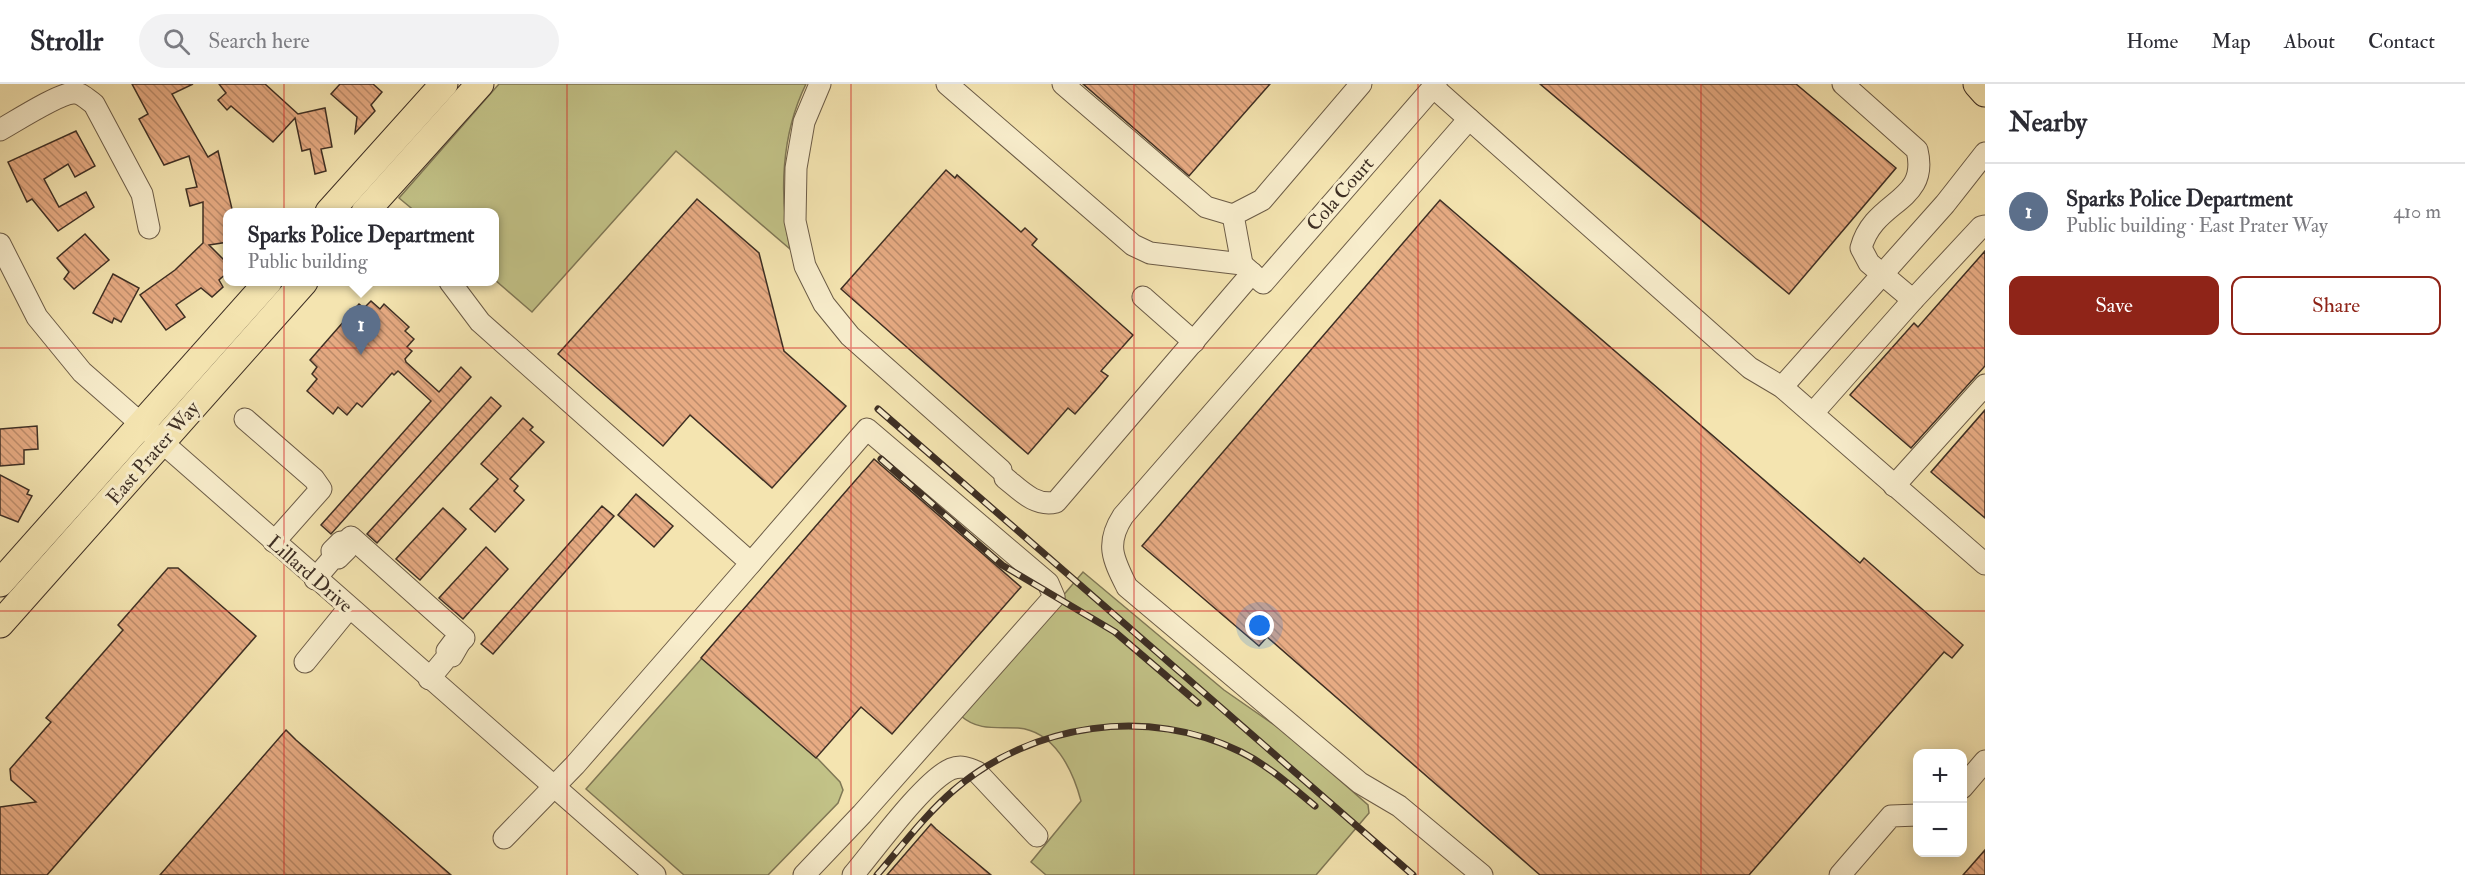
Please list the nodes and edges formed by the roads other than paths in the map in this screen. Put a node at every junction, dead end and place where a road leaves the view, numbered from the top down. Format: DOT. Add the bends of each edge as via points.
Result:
graph roads {
  1 [pos="444,84"];
  2 [pos="480,84"];
  3 [pos="820,84"];
  4 [pos="947,84"];
  5 [pos="1063,84"];
  6 [pos="1360,84"];
  7 [pos="1843,84"];
  8 [pos="1977,84"];
  9 [pos="1435,85"];
  10 [pos="1985,93"];
  11 [pos="1469,119"];
  12 [pos="0,130"];
  13 [pos="1985,153"];
  14 [pos="333,208"];
  15 [pos="376,208"];
  16 [pos="1233,215"];
  17 [pos="1985,226"];
  18 [pos="149,228"];
  19 [pos="1,251"];
  20 [pos="1247,269"];
  21 [pos="1883,274"];
  22 [pos="264,286"];
  23 [pos="300,286"];
  24 [pos="453,286"];
  25 [pos="1143,297"];
  26 [pos="1913,300"];
  27 [pos="1194,342"];
  28 [pos="1985,385"];
  29 [pos="1782,387"];
  30 [pos="1813,413"];
  31 [pos="245,419"];
  32 [pos="140,425"];
  33 [pos="161,444"];
  34 [pos="1894,486"];
  35 [pos="274,542"];
  36 [pos="751,563"];
  37 [pos="1985,564"];
  38 [pos="315,579"];
  39 [pos="0,583"];
  40 [pos="349,608"];
  41 [pos="0,624"];
  42 [pos="305,662"];
  43 [pos="429,678"];
  44 [pos="1985,761"];
  45 [pos="1967,782"];
  46 [pos="552,786"];
  47 [pos="1913,815"];
  48 [pos="1037,836"];
  49 [pos="504,838"];
  50 [pos="655,875"];
  51 [pos="804,875"];
  52 [pos="853,875"];
  53 [pos="1482,875"];
  54 [pos="1840,875"];
  1 -- 14 [label="main road"];
  2 -- 15 [label="main road"];
  3 -- 27 [label="street" via="804,122 796,168 795,221 804,266 824,304 850,336 1033,500 1056,502"];
  4 -- 20 [label="street" via="1132,245 1150,254"];
  5 -- 16 [label="street" via="1206,207"];
  6 -- 16 [label="street" via="1262,200"];
  7 -- 21 [label="street" via="1917,150 1920,164 1917,183 1876,218 1864,234 1863,256"];
  8 -- 10 [label="main road"];
  9 -- 11 [label="street"];
  9 -- 20 [label="street, Cola Court" via="1263,283"];
  11 -- 29 [label="street" via="1750,368"];
  11 -- 53 [label="street" via="1123,516 1113,531 1112,557 1127,587 1360,783 1399,806"];
  12 -- 18 [label="street" via="61,97 74,93 84,96 94,105 142,194"];
  13 -- 21 [label="street"];
  16 -- 20 [label="street"];
  17 -- 26 [label="street"];
  19 -- 32 [label="street, Lillard Drive" via="58,346"];
  20 -- 27 [label="street"];
  21 -- 26 [label="street"];
  21 -- 29 [label="street"];
  22 -- 32 [label="main road, East Prater Way"];
  23 -- 33 [label="main road, East Prater Way"];
  24 -- 36 [label="street" via="480,321"];
  25 -- 27 [label="street"];
  26 -- 30 [label="street"];
  28 -- 34 [label="street"];
  29 -- 30 [label="street"];
  30 -- 34 [label="street"];
  31 -- 35 [label="street" via="321,489"];
  32 -- 33 [label="street, Lillard Drive"];
  32 -- 39 [label="main road, East Prater Way"];
  33 -- 35 [label="street, Lillard Drive"];
  33 -- 41 [label="main road, East Prater Way"];
  34 -- 37 [label="street"];
  35 -- 38 [label="street, Lillard Drive"];
  36 -- 46 [label="street" via="575,765"];
  36 -- 51 [label="street" via="867,429 1048,583 1054,597"];
  38 -- 40 [label="street, Lillard Drive"];
  38 -- 43 [label="street" via="351,537 464,638"];
  40 -- 42 [label="street"];
  40 -- 43 [label="street, Lillard Drive"];
  43 -- 46 [label="street, Lillard Drive"];
  44 -- 45 [label="street"];
  46 -- 49 [label="street"];
  46 -- 50 [label="street, Lillard Drive"];
  47 -- 54 [label="street" via="1891,816"];
  48 -- 52 [label="street" via="977,772 966,766 953,768 934,779"];
}
